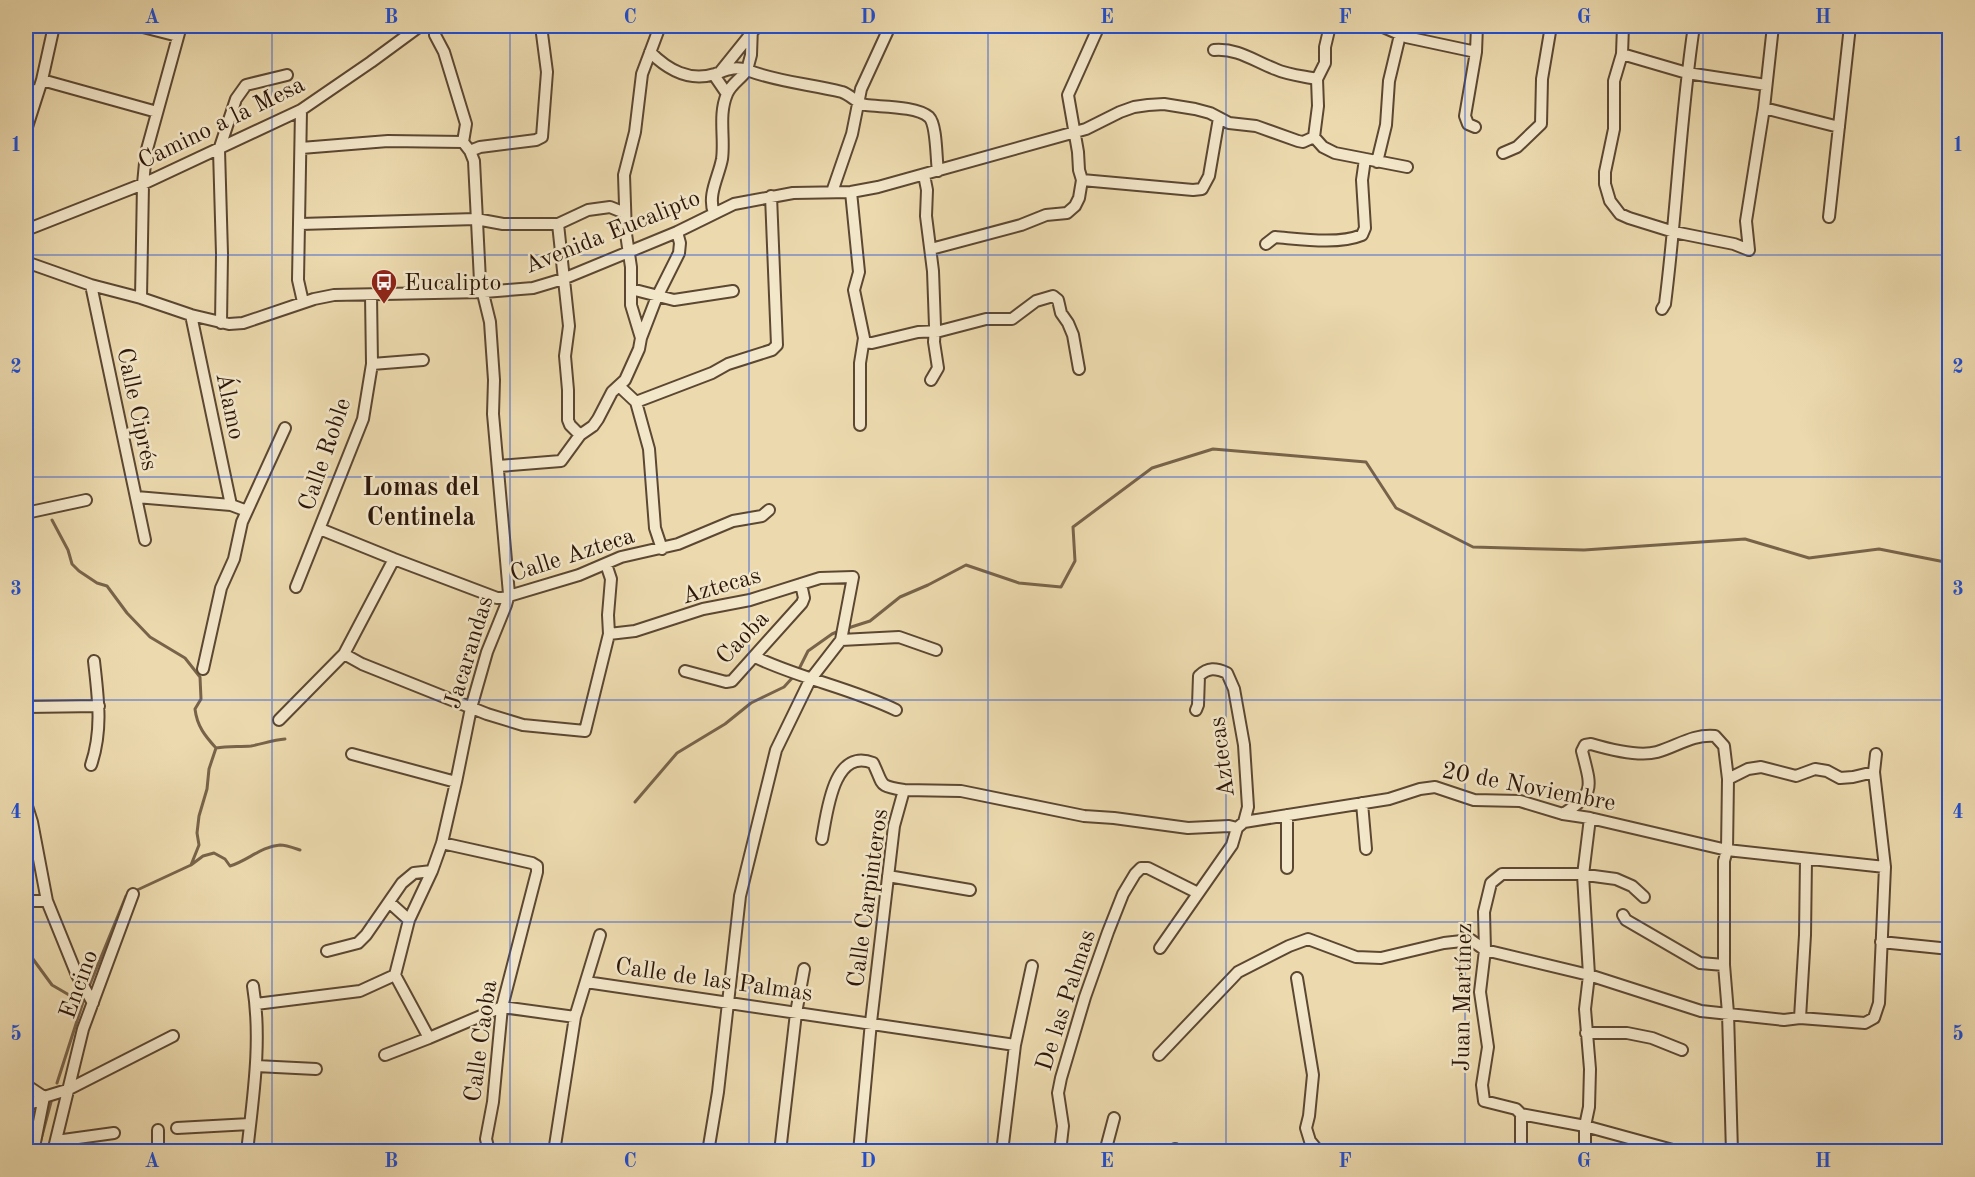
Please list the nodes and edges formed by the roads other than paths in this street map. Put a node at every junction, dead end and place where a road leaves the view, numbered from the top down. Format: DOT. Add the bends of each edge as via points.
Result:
graph roads {
  1 [pos="54,26"];
  2 [pos="139,26"];
  3 [pos="420,26"];
  4 [pos="541,26"];
  5 [pos="660,26"];
  6 [pos="888,26"];
  7 [pos="1099,26"];
  8 [pos="1330,26"];
  9 [pos="1381,26"];
  10 [pos="1477,26"];
  11 [pos="1551,26"];
  12 [pos="1619,26"];
  13 [pos="1694,26"];
  14 [pos="1773,26"];
  15 [pos="1850,26"];
  16 [pos="754,27"];
  17 [pos="1396,30"];
  18 [pos="179,31"];
  19 [pos="435,35"];
  20 [pos="1214,50"];
  21 [pos="650,52"];
  22 [pos="1476,52"];
  23 [pos="1622,54"];
  24 [pos="747,70"];
  25 [pos="718,73"];
  26 [pos="1687,73"];
  27 [pos="287,75"];
  28 [pos="1317,79"];
  29 [pos="42,80"];
  30 [pos="1766,85"];
  31 [pos="26,87"];
  32 [pos="38,92"];
  33 [pos="727,94"];
  34 [pos="858,103"];
  35 [pos="1764,108"];
  36 [pos="301,110"];
  37 [pos="157,112"];
  38 [pos="1219,118"];
  39 [pos="1476,127"];
  40 [pos="1839,127"];
  41 [pos="26,130"];
  42 [pos="1074,132"];
  43 [pos="1314,137"];
  44 [pos="467,146"];
  45 [pos="301,148"];
  46 [pos="219,150"];
  47 [pos="1503,153"];
  48 [pos="1365,159"];
  49 [pos="1377,162"];
  50 [pos="1407,167"];
  51 [pos="938,171"];
  52 [pos="924,175"];
  53 [pos="1083,180"];
  54 [pos="143,184"];
  55 [pos="832,192"];
  56 [pos="850,192"];
  57 [pos="771,196"];
  58 [pos="625,213"];
  59 [pos="714,213"];
  60 [pos="1829,217"];
  61 [pos="476,219"];
  62 [pos="300,224"];
  63 [pos="558,224"];
  64 [pos="26,230"];
  65 [pos="677,232"];
  66 [pos="1674,232"];
  67 [pos="1266,244"];
  68 [pos="931,249"];
  69 [pos="628,251"];
  70 [pos="26,262"];
  71 [pos="563,279"];
  72 [pos="90,285"];
  73 [pos="631,289"];
  74 [pos="733,291"];
  75 [pos="483,292"];
  76 [pos="371,295"];
  77 [pos="658,295"];
  78 [pos="141,298"];
  79 [pos="303,302"];
  80 [pos="1662,309"];
  81 [pos="191,315"];
  82 [pos="221,323"];
  83 [pos="934,331"];
  84 [pos="641,338"];
  85 [pos="864,342"];
  86 [pos="423,360"];
  87 [pos="372,364"];
  88 [pos="1079,369"];
  89 [pos="931,380"];
  90 [pos="619,386"];
  91 [pos="636,402"];
  92 [pos="860,425"];
  93 [pos="285,428"];
  94 [pos="580,435"];
  95 [pos="499,466"];
  96 [pos="136,497"];
  97 [pos="86,500"];
  98 [pos="231,505"];
  99 [pos="769,510"];
  100 [pos="247,511"];
  101 [pos="26,513"];
  102 [pos="320,529"];
  103 [pos="145,540"];
  104 [pos="662,549"];
  105 [pos="394,559"];
  106 [pos="606,564"];
  107 [pos="801,584"];
  108 [pos="296,587"];
  109 [pos="508,597"];
  110 [pos="609,634"];
  111 [pos="841,640"];
  112 [pos="936,650"];
  113 [pos="344,654"];
  114 [pos="755,657"];
  115 [pos="94,661"];
  116 [pos="203,669"];
  117 [pos="685,671"];
  118 [pos="810,680"];
  119 [pos="99,706"];
  120 [pos="26,707"];
  121 [pos="471,708"];
  122 [pos="896,710"];
  123 [pos="1196,710"];
  124 [pos="279,720"];
  125 [pos="1876,753"];
  126 [pos="352,754"];
  127 [pos="91,765"];
  128 [pos="1874,772"];
  129 [pos="1728,779"];
  130 [pos="456,782"];
  131 [pos="904,790"];
  132 [pos="1362,802"];
  133 [pos="26,803"];
  134 [pos="1563,814"];
  135 [pos="1287,815"];
  136 [pos="1114,818"];
  137 [pos="1590,818"];
  138 [pos="1240,825"];
  139 [pos="822,839"];
  140 [pos="442,843"];
  141 [pos="1366,849"];
  142 [pos="1727,850"];
  143 [pos="1806,859"];
  144 [pos="1885,867"];
  145 [pos="1287,868"];
  146 [pos="432,871"];
  147 [pos="1583,875"];
  148 [pos="888,876"];
  149 [pos="970,890"];
  150 [pos="1198,893"];
  151 [pos="133,894"];
  152 [pos="1644,897"];
  153 [pos="47,901"];
  154 [pos="26,902"];
  155 [pos="389,902"];
  156 [pos="1623,915"];
  157 [pos="409,920"];
  158 [pos="600,936"];
  159 [pos="1881,942"];
  160 [pos="1160,948"];
  161 [pos="1950,949"];
  162 [pos="1485,950"];
  163 [pos="327,951"];
  164 [pos="1724,965"];
  165 [pos="1032,966"];
  166 [pos="804,969"];
  167 [pos="395,975"];
  168 [pos="1589,975"];
  169 [pos="1297,978"];
  170 [pos="586,982"];
  171 [pos="253,986"];
  172 [pos="93,1003"];
  173 [pos="256,1004"];
  174 [pos="728,1004"];
  175 [pos="502,1007"];
  176 [pos="796,1013"];
  177 [pos="1728,1013"];
  178 [pos="575,1017"];
  179 [pos="1800,1018"];
  180 [pos="871,1022"];
  181 [pos="1586,1033"];
  182 [pos="173,1036"];
  183 [pos="429,1038"];
  184 [pos="1015,1045"];
  185 [pos="1682,1050"];
  186 [pos="385,1055"];
  187 [pos="1159,1055"];
  188 [pos="256,1066"];
  189 [pos="316,1069"];
  190 [pos="26,1085"];
  191 [pos="67,1090"];
  192 [pos="45,1097"];
  193 [pos="26,1106"];
  194 [pos="1521,1114"];
  195 [pos="1114,1118"];
  196 [pos="250,1125"];
  197 [pos="1585,1126"];
  198 [pos="177,1128"];
  199 [pos="158,1130"];
  200 [pos="114,1133"];
  201 [pos="54,1146"];
  202 [pos="859,1150"];
  203 [pos="1664,1150"];
  204 [pos="33,1152"];
  205 [pos="158,1152"];
  206 [pos="247,1152"];
  207 [pos="491,1152"];
  208 [pos="554,1152"];
  209 [pos="708,1152"];
  210 [pos="780,1152"];
  211 [pos="887,1152"];
  212 [pos="1002,1152"];
  213 [pos="1060,1152"];
  214 [pos="1105,1152"];
  215 [pos="1319,1152"];
  216 [pos="1521,1152"];
  217 [pos="1585,1152"];
  218 [pos="1680,1152"];
  219 [pos="1732,1152"];
  1 -- 29 [label="street"];
  2 -- 18 [label="street"];
  3 -- 36 [label="street, Camino a la Mesa"];
  4 -- 44 [label="street" via="547,72 543,135"];
  5 -- 21 [label="street"];
  6 -- 34 [label="street"];
  7 -- 42 [label="street" via="1069,93"];
  8 -- 28 [label="street" via="1325,63"];
  9 -- 17 [label="street"];
  10 -- 22 [label="street"];
  11 -- 47 [label="street" via="1542,79 1541,124 1517,147"];
  12 -- 23 [label="street"];
  13 -- 26 [label="street"];
  14 -- 30 [label="street"];
  15 -- 40 [label="street"];
  16 -- 24 [label="street"];
  16 -- 25 [label="street"];
  17 -- 22 [label="street"];
  17 -- 49 [label="street" via="1387,119"];
  18 -- 37 [label="street"];
  19 -- 44 [label="street, Jacarandas" via="466,124"];
  20 -- 28 [label="street" via="1244,54 1282,72"];
  21 -- 25 [label="street" via="676,72 701,76"];
  21 -- 58 [label="street" via="642,74 635,132 626,164"];
  22 -- 39 [label="street" via="1465,116 1468,124"];
  23 -- 26 [label="street"];
  23 -- 66 [label="street" via="1614,81 1614,129 1605,172 1606,193 1620,214"];
  24 -- 25 [label="street" via="734,68"];
  24 -- 33 [label="street"];
  24 -- 34 [label="street" via="775,80 843,93"];
  25 -- 33 [label="street"];
  26 -- 30 [label="street"];
  26 -- 66 [label="street"];
  27 -- 46 [label="street" via="246,85 236,99"];
  28 -- 43 [label="street"];
  29 -- 32 [label="street"];
  29 -- 37 [label="street"];
  30 -- 35 [label="street"];
  31 -- 32 [label="street"];
  32 -- 41 [label="street"];
  33 -- 59 [label="street" via="722,156 711,200"];
  34 -- 51 [label="street" via="915,111 929,117"];
  34 -- 55 [label="street"];
  35 -- 40 [label="street"];
  35 -- 66 [label="street" via="1746,221 1749,250"];
  36 -- 45 [label="street"];
  36 -- 46 [label="street, Camino a la Mesa"];
  37 -- 54 [label="street"];
  38 -- 42 [label="street, Avenida Eucalipto" via="1178,106 1149,105 1134,107"];
  38 -- 43 [label="street, Avenida Eucalipto" via="1298,141"];
  38 -- 53 [label="street" via="1209,176 1202,189"];
  40 -- 60 [label="street"];
  42 -- 51 [label="street, Avenida Eucalipto"];
  42 -- 53 [label="street"];
  43 -- 48 [label="street" via="1329,150"];
  44 -- 45 [label="street" via="431,140"];
  44 -- 61 [label="street, Jacarandas" via="474,161"];
  45 -- 62 [label="street"];
  46 -- 54 [label="street, Camino a la Mesa"];
  46 -- 82 [label="street"];
  48 -- 49 [label="street"];
  48 -- 67 [label="street" via="1364,233 1346,239 1275,237"];
  49 -- 50 [label="street"];
  51 -- 52 [label="street, Avenida Eucalipto"];
  52 -- 56 [label="street, Avenida Eucalipto"];
  52 -- 68 [label="street"];
  53 -- 68 [label="street" via="1079,198 1067,213 1046,215"];
  54 -- 64 [label="street, Camino a la Mesa"];
  54 -- 78 [label="street"];
  55 -- 56 [label="street, Avenida Eucalipto"];
  55 -- 57 [label="street, Avenida Eucalipto"];
  56 -- 85 [label="street" via="859,272 854,291"];
  57 -- 59 [label="street, Avenida Eucalipto"];
  57 -- 91 [label="street" via="777,345"];
  58 -- 63 [label="street" via="610,207 588,210"];
  58 -- 69 [label="street"];
  59 -- 65 [label="street, Avenida Eucalipto"];
  61 -- 62 [label="street"];
  61 -- 63 [label="street" via="503,224"];
  61 -- 75 [label="street, Jacarandas"];
  62 -- 79 [label="street" via="298,286"];
  63 -- 71 [label="street"];
  65 -- 69 [label="street, Avenida Eucalipto"];
  65 -- 77 [label="street" via="679,253"];
  66 -- 80 [label="street"];
  68 -- 83 [label="street"];
  69 -- 71 [label="street, Avenida Eucalipto"];
  69 -- 73 [label="street"];
  70 -- 72 [label="street, Avenida Eucalipto"];
  71 -- 75 [label="street, Avenida Eucalipto" via="525,290"];
  71 -- 94 [label="street" via="568,326 568,420"];
  72 -- 78 [label="street, Avenida Eucalipto"];
  72 -- 96 [label="street, Calle Ciprés"];
  73 -- 77 [label="street"];
  73 -- 84 [label="street" via="632,310"];
  74 -- 77 [label="street" via="679,299"];
  75 -- 76 [label="street, Avenida Eucalipto"];
  75 -- 95 [label="street, Jacarandas" via="490,322"];
  76 -- 79 [label="street, Avenida Eucalipto" via="334,295"];
  76 -- 87 [label="street, Calle Roble"];
  77 -- 84 [label="street"];
  78 -- 81 [label="street, Avenida Eucalipto"];
  79 -- 82 [label="street, Avenida Eucalipto" via="243,323"];
  81 -- 82 [label="street, Avenida Eucalipto"];
  81 -- 98 [label="street, Álamo"];
  83 -- 85 [label="street"];
  83 -- 88 [label="street" via="986,319 1012,319 1036,302 1053,296 1071,328"];
  83 -- 89 [label="street" via="938,368"];
  84 -- 90 [label="street"];
  85 -- 92 [label="street"];
  86 -- 87 [label="street"];
  87 -- 102 [label="street, Calle Roble" via="363,419"];
  90 -- 91 [label="street"];
  90 -- 94 [label="street" via="592,426"];
  91 -- 104 [label="street" via="649,450 655,528"];
  93 -- 100 [label="street"];
  94 -- 95 [label="street" via="558,462"];
  95 -- 109 [label="street, Jacarandas"];
  96 -- 98 [label="street"];
  96 -- 103 [label="street, Calle Ciprés"];
  97 -- 101 [label="street"];
  98 -- 100 [label="street"];
  99 -- 104 [label="street, Calle Azteca" via="757,518 733,521"];
  100 -- 116 [label="street" via="234,559 221,588"];
  102 -- 105 [label="street, Calle Azteca"];
  102 -- 108 [label="street, Calle Roble"];
  104 -- 106 [label="street, Calle Azteca"];
  105 -- 109 [label="street, Calle Azteca" via="496,598"];
  105 -- 113 [label="street"];
  106 -- 109 [label="street, Calle Azteca"];
  106 -- 110 [label="street" via="611,579"];
  107 -- 110 [label="street, Aztecas" via="635,631"];
  107 -- 111 [label="street, Aztecas" via="820,578 853,577"];
  107 -- 114 [label="street, Caoba" via="802,603"];
  109 -- 121 [label="street, Jacarandas"];
  110 -- 121 [label="street" via="585,731 523,725"];
  111 -- 112 [label="street" via="898,637"];
  111 -- 118 [label="street"];
  113 -- 121 [label="street"];
  113 -- 124 [label="street"];
  114 -- 117 [label="street, Caoba" via="730,682"];
  114 -- 118 [label="street"];
  115 -- 119 [label="street"];
  118 -- 122 [label="street" via="858,693"];
  118 -- 174 [label="street" via="776,750 740,896"];
  119 -- 120 [label="street"];
  119 -- 127 [label="street" via="98,745"];
  121 -- 130 [label="street, Jacarandas"];
  123 -- 138 [label="street, Aztecas" via="1199,676 1209,669 1227,673 1234,689 1244,745 1248,807"];
  125 -- 128 [label="street"];
  126 -- 130 [label="street"];
  128 -- 129 [label="street" via="1840,778 1815,769 1796,776 1761,767"];
  128 -- 144 [label="street"];
  129 -- 134 [label="street" via="1724,746 1715,736 1702,735 1655,753 1585,745 1582,751 1589,778 1588,792 1578,805"];
  129 -- 142 [label="street"];
  130 -- 140 [label="street, Jacarandas"];
  131 -- 136 [label="street, Calle Carpinteros" via="961,791 1084,816"];
  131 -- 139 [label="street" via="883,785 873,763 851,763 833,784"];
  131 -- 148 [label="street, Calle Carpinteros" via="894,826"];
  132 -- 134 [label="street, 20 de Noviembre" via="1435,787 1474,800 1520,801"];
  132 -- 135 [label="street, 20 de Noviembre"];
  132 -- 141 [label="street"];
  133 -- 153 [label="street"];
  134 -- 137 [label="street, 20 de Noviembre"];
  135 -- 138 [label="street, 20 de Noviembre"];
  135 -- 145 [label="street"];
  136 -- 138 [label="street, 20 de Noviembre" via="1188,828"];
  137 -- 142 [label="street, 20 de Noviembre"];
  137 -- 147 [label="street"];
  138 -- 150 [label="street, Aztecas" via="1232,845"];
  140 -- 146 [label="street, Jacarandas"];
  140 -- 175 [label="street, Calle Caoba" via="537,866"];
  142 -- 143 [label="street, 20 de Noviembre"];
  142 -- 164 [label="street"];
  143 -- 144 [label="street, 20 de Noviembre"];
  143 -- 179 [label="street"];
  144 -- 159 [label="street"];
  146 -- 155 [label="street" via="414,873"];
  146 -- 157 [label="street, Jacarandas"];
  147 -- 152 [label="street" via="1616,879"];
  147 -- 162 [label="street, Juan Martínez" via="1502,874 1491,883 1484,912"];
  147 -- 168 [label="street"];
  148 -- 149 [label="street"];
  148 -- 180 [label="street, Calle Carpinteros"];
  150 -- 160 [label="street, Aztecas"];
  150 -- 213 [label="street, De las Palmas" via="1141,868 1123,894 1084,997 1061,1078"];
  151 -- 172 [label="street, Encino"];
  153 -- 154 [label="street"];
  153 -- 172 [label="street" via="77,975"];
  155 -- 157 [label="street"];
  155 -- 163 [label="street" via="358,943"];
  156 -- 164 [label="street" via="1700,963"];
  157 -- 167 [label="street, Jacarandas"];
  158 -- 170 [label="street"];
  159 -- 161 [label="street"];
  159 -- 179 [label="street" via="1879,1003 1874,1018 1865,1023"];
  162 -- 168 [label="street"];
  162 -- 187 [label="street" via="1471,940 1381,958 1356,957 1308,939 1238,972"];
  162 -- 194 [label="street, Juan Martínez" via="1480,992 1488,1047 1482,1085 1484,1101 1516,1109"];
  164 -- 177 [label="street"];
  165 -- 184 [label="street"];
  166 -- 176 [label="street"];
  167 -- 173 [label="street" via="360,992"];
  167 -- 183 [label="street"];
  168 -- 177 [label="street" via="1688,1008"];
  168 -- 181 [label="street"];
  169 -- 215 [label="street" via="1313,1075 1306,1128"];
  170 -- 174 [label="street, Calle de las Palmas"];
  170 -- 178 [label="street"];
  171 -- 173 [label="street"];
  172 -- 191 [label="street, Encino"];
  173 -- 188 [label="street"];
  174 -- 176 [label="street, Calle de las Palmas"];
  174 -- 209 [label="street"];
  175 -- 178 [label="street"];
  175 -- 183 [label="street"];
  175 -- 207 [label="street, Calle Caoba" via="486,1139"];
  176 -- 180 [label="street, Calle de las Palmas"];
  176 -- 210 [label="street"];
  177 -- 179 [label="street" via="1784,1020"];
  177 -- 219 [label="street"];
  178 -- 208 [label="street"];
  180 -- 184 [label="street, Calle de las Palmas"];
  180 -- 202 [label="street, Calle Carpinteros"];
  181 -- 185 [label="street" via="1627,1033"];
  181 -- 197 [label="street" via="1590,1069"];
  182 -- 191 [label="street"];
  183 -- 186 [label="street"];
  184 -- 212 [label="street"];
  188 -- 189 [label="street"];
  188 -- 196 [label="street"];
  190 -- 192 [label="street"];
  191 -- 192 [label="street"];
  191 -- 201 [label="street, Encino"];
  192 -- 193 [label="street"];
  192 -- 204 [label="street"];
  194 -- 197 [label="street"];
  194 -- 216 [label="street"];
  195 -- 214 [label="street"];
  196 -- 198 [label="street"];
  196 -- 206 [label="street"];
  197 -- 203 [label="street"];
  197 -- 217 [label="street"];
  199 -- 205 [label="street"];
  200 -- 201 [label="street"];
  202 -- 211 [label="street"];
  203 -- 218 [label="street"];
}
